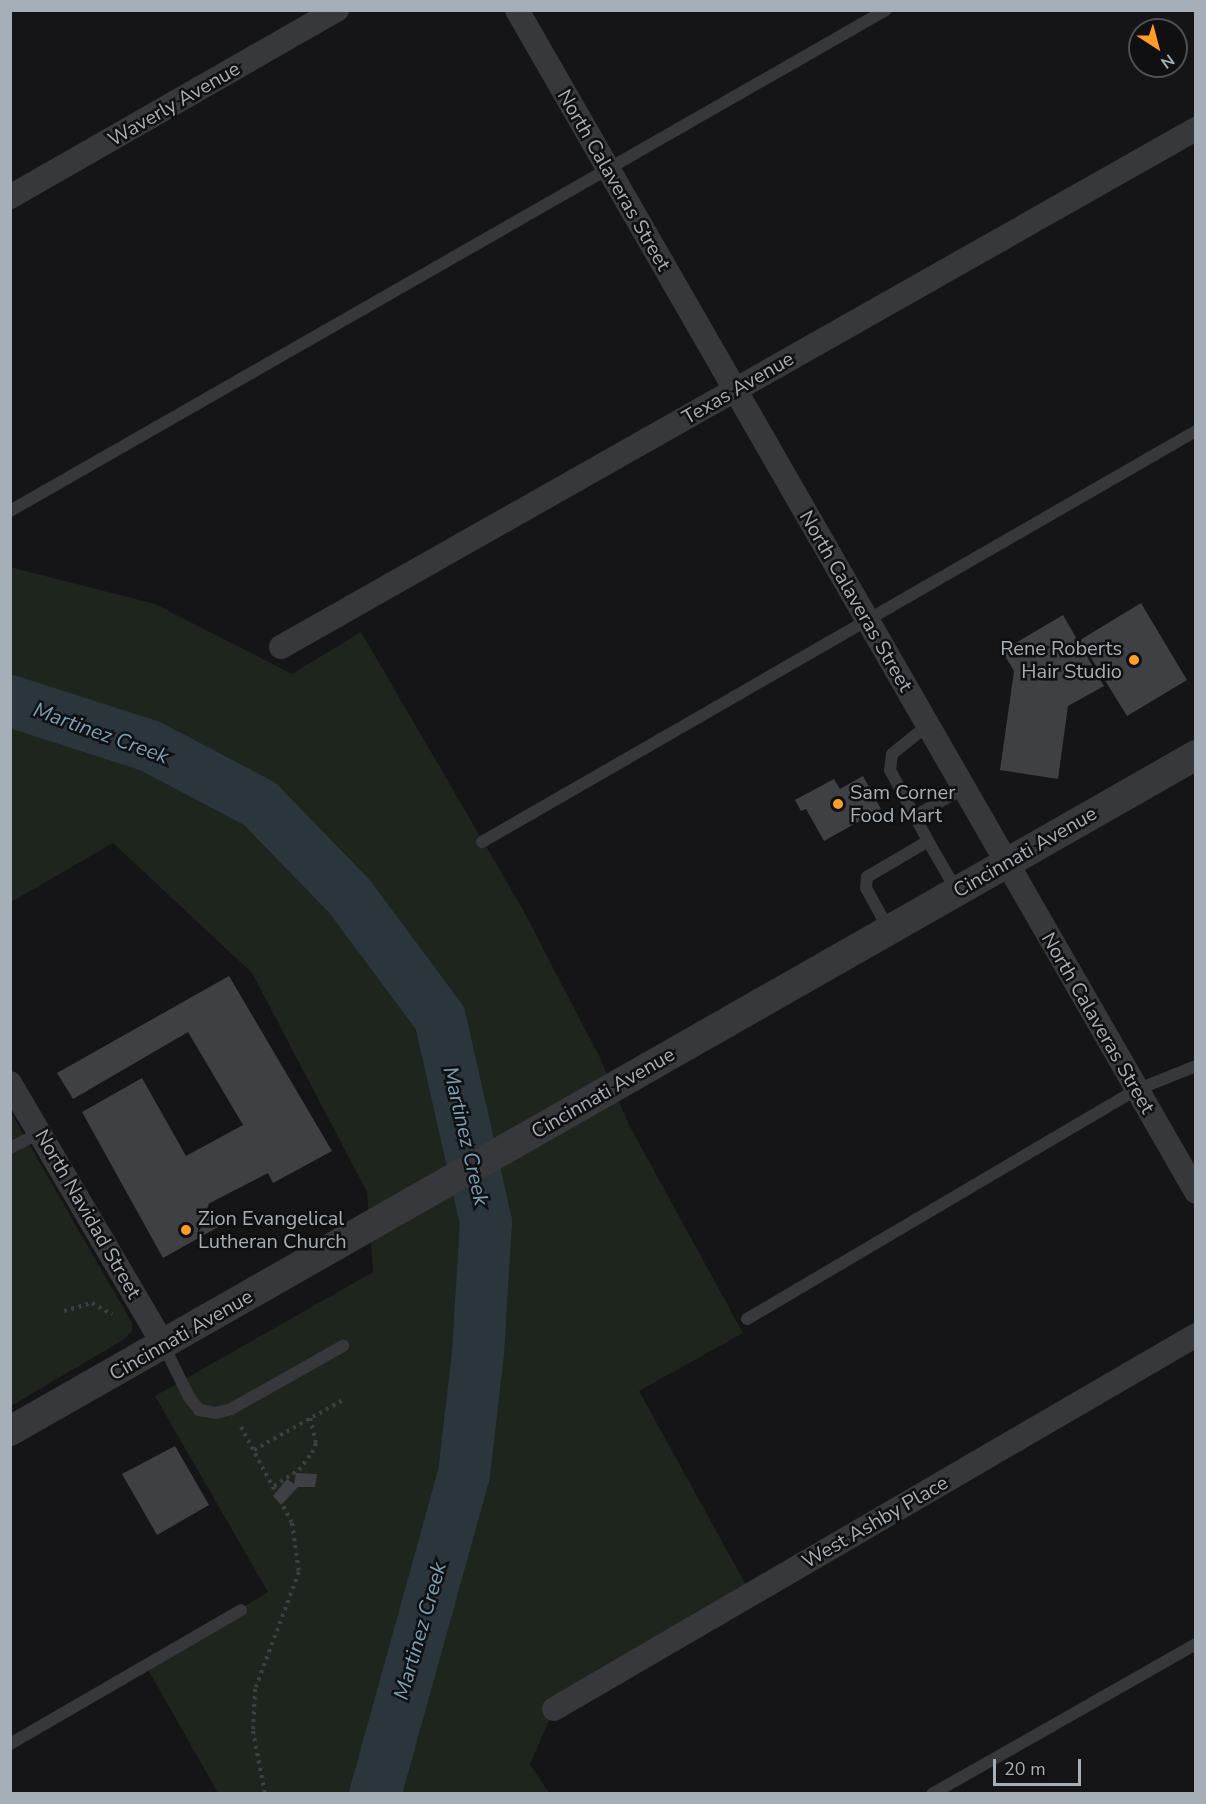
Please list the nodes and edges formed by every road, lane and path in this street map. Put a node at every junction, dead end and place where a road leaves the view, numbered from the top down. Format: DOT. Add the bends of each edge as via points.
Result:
graph roads {
  1 [pos="336,10"];
  2 [pos="517,10"];
  3 [pos="886,10"];
  4 [pos="1196,129"];
  5 [pos="608,170"];
  6 [pos="10,197"];
  7 [pos="735,390"];
  8 [pos="1196,430"];
  9 [pos="10,511"];
  10 [pos="867,619"];
  11 [pos="281,647"];
  12 [pos="928,726"];
  13 [pos="1196,755"];
  14 [pos="964,788"];
  15 [pos="915,816"];
  16 [pos="928,841"];
  17 [pos="482,842"];
  18 [pos="1006,863"];
  19 [pos="957,891"];
  20 [pos="889,930"];
  21 [pos="1196,1066"];
  22 [pos="10,1083"];
  23 [pos="1136,1090"];
  24 [pos="41,1132"];
  25 [pos="10,1148"];
  26 [pos="1196,1192"];
  27 [pos="64,1311"];
  28 [pos="118,1317"];
  29 [pos="747,1319"];
  30 [pos="1196,1335"];
  31 [pos="164,1346"];
  32 [pos="343,1346"];
  33 [pos="343,1400"];
  34 [pos="231,1409"];
  35 [pos="310,1418"];
  36 [pos="10,1431"];
  37 [pos="254,1450"];
  38 [pos="274,1486"];
  39 [pos="241,1610"];
  40 [pos="1196,1644"];
  41 [pos="554,1709"];
  42 [pos="10,1744"];
  43 [pos="265,1794"];
  44 [pos="932,1794"];
  1 -- 6 [label="street, Waverly Avenue"];
  2 -- 5 [label="street, North Calaveras Street"];
  3 -- 5 [label="lane"];
  4 -- 7 [label="street, Texas Avenue"];
  5 -- 7 [label="street, North Calaveras Street"];
  5 -- 9 [label="lane"];
  7 -- 10 [label="street, North Calaveras Street"];
  7 -- 11 [label="street, Texas Avenue"];
  8 -- 10 [label="lane"];
  10 -- 12 [label="street, North Calaveras Street"];
  10 -- 17 [label="lane"];
  12 -- 14 [label="street, North Calaveras Street"];
  12 -- 15 [label="lane" via="892,754 890,770"];
  13 -- 18 [label="street, Cincinnati Avenue"];
  14 -- 15 [label="lane"];
  14 -- 18 [label="street, North Calaveras Street"];
  15 -- 16 [label="lane"];
  16 -- 19 [label="lane"];
  16 -- 20 [label="lane" via="867,877 866,888"];
  18 -- 19 [label="street, Cincinnati Avenue"];
  18 -- 23 [label="street, North Calaveras Street"];
  19 -- 20 [label="street, Cincinnati Avenue"];
  20 -- 31 [label="street, Cincinnati Avenue"];
  21 -- 23 [label="lane"];
  22 -- 24 [label="street, North Navidad Street"];
  23 -- 26 [label="street, North Calaveras Street"];
  23 -- 29 [label="lane"];
  24 -- 25 [label="lane"];
  24 -- 31 [label="street, North Navidad Street"];
  27 -- 28 [label="path" via="92,1303"];
  30 -- 41 [label="street, West Ashby Place"];
  31 -- 34 [label="lane" via="199,1410 216,1413"];
  31 -- 36 [label="street, Cincinnati Avenue"];
  32 -- 34 [label="lane"];
  33 -- 35 [label="path"];
  34 -- 37 [label="path"];
  35 -- 37 [label="path"];
  35 -- 38 [label="path" via="316,1443 312,1453 299,1470"];
  37 -- 38 [label="path"];
  38 -- 43 [label="path" via="292,1523 299,1572 255,1689 253,1731"];
  39 -- 42 [label="lane"];
  40 -- 44 [label="lane"];
}
